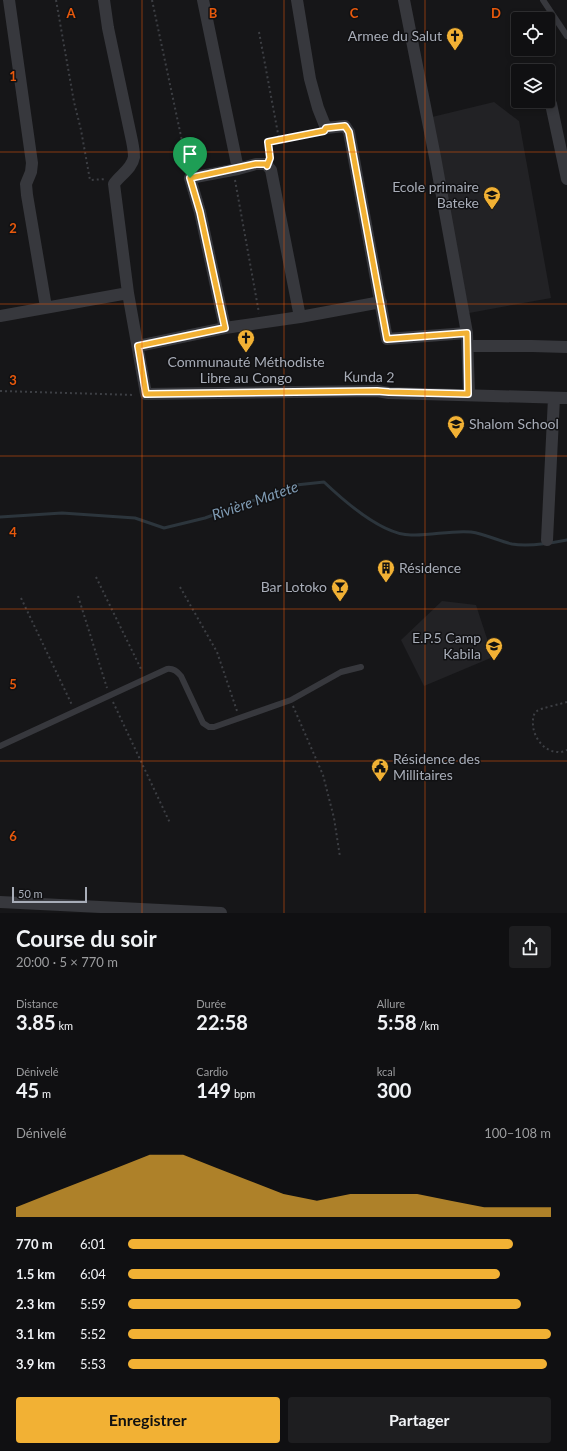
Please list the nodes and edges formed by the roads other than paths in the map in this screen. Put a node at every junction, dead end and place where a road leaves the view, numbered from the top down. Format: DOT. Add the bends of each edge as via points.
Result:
graph roads {
  1 [pos="9,0"];
  2 [pos="104,0"];
  3 [pos="203,0"];
  4 [pos="297,0"];
  5 [pos="404,0"];
  6 [pos="543,0"];
  7 [pos="567,36"];
  8 [pos="552,108"];
  9 [pos="236,169"];
  10 [pos="567,179"];
  11 [pos="128,293"];
  12 [pos="381,302"];
  13 [pos="46,307"];
  14 [pos="0,316"];
  15 [pos="300,316"];
  16 [pos="225,328"];
  17 [pos="467,333"];
  18 [pos="138,346"];
  19 [pos="468,346"];
  20 [pos="567,347"];
  21 [pos="468,394"];
  22 [pos="554,398"];
  23 [pos="567,398"];
  24 [pos="547,540"];
  25 [pos="361,667"];
  26 [pos="0,746"];
  27 [pos="1,900"];
  28 [pos="221,913"];
  1 -- 13 [label="street" via="32,163 26,184 26,195"];
  2 -- 11 [label="street" via="134,157 129,168 114,184"];
  3 -- 9 [label="street"];
  4 -- 12 [label="street" via="310,79 318,108 326,128 345,126 349,132"];
  5 -- 17 [label="street"];
  6 -- 7 [label="lane"];
  8 -- 10 [label="street"];
  9 -- 15 [label="street" via="266,164 271,170"];
  9 -- 16 [label="street" via="190,178 200,212"];
  11 -- 13 [label="street"];
  11 -- 18 [label="street"];
  12 -- 15 [label="street"];
  12 -- 17 [label="street" via="387,339"];
  13 -- 14 [label="street"];
  15 -- 16 [label="street"];
  16 -- 18 [label="street"];
  17 -- 19 [label="street"];
  18 -- 21 [label="street, Kunda 2" via="146,394 377,391"];
  19 -- 20 [label="street"];
  19 -- 21 [label="street"];
  21 -- 22 [label="street, Kunda 2"];
  22 -- 23 [label="street, Kunda 2"];
  22 -- 24 [label="street"];
  25 -- 26 [label="lane" via="342,672 291,700 220,726 210,727 203,723 181,676 167,668"];
  27 -- 28 [label="street"];
}
